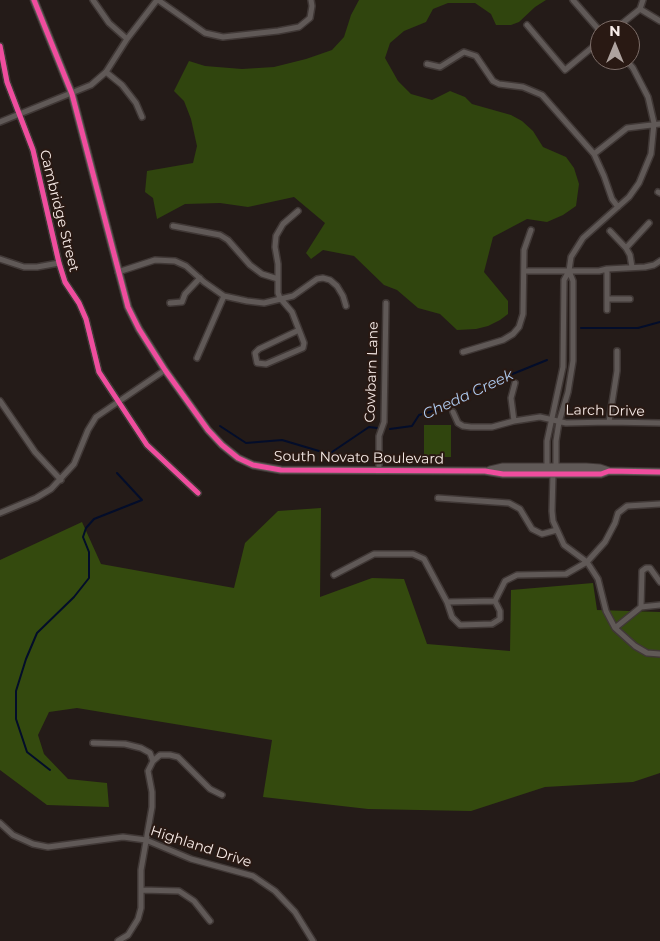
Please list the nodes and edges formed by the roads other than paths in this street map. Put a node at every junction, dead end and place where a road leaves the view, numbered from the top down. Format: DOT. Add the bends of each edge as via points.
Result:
graph roads {
  1 [pos="34,0"];
  2 [pos="93,0"];
  3 [pos="158,0"];
  4 [pos="311,0"];
  5 [pos="573,0"];
  6 [pos="643,0"];
  7 [pos="640,9"];
  8 [pos="590,20"];
  9 [pos="626,20"];
  10 [pos="660,21"];
  11 [pos="527,25"];
  12 [pos="127,39"];
  13 [pos="0,46"];
  14 [pos="590,49"];
  15 [pos="427,64"];
  16 [pos="634,70"];
  17 [pos="106,72"];
  18 [pos="72,94"];
  19 [pos="20,114"];
  20 [pos="142,117"];
  21 [pos="0,122"];
  22 [pos="654,123"];
  23 [pos="660,124"];
  24 [pos="594,154"];
  25 [pos="618,207"];
  26 [pos="298,210"];
  27 [pos="649,223"];
  28 [pos="173,226"];
  29 [pos="531,230"];
  30 [pos="610,231"];
  31 [pos="626,248"];
  32 [pos="0,258"];
  33 [pos="660,261"];
  34 [pos="59,263"];
  35 [pos="632,268"];
  36 [pos="607,269"];
  37 [pos="524,271"];
  38 [pos="569,271"];
  39 [pos="118,272"];
  40 [pos="200,278"];
  41 [pos="278,278"];
  42 [pos="224,296"];
  43 [pos="280,298"];
  44 [pos="607,298"];
  45 [pos="630,299"];
  46 [pos="170,302"];
  47 [pos="386,303"];
  48 [pos="346,306"];
  49 [pos="607,310"];
  50 [pos="299,330"];
  51 [pos="618,351"];
  52 [pos="462,352"];
  53 [pos="197,358"];
  54 [pos="165,370"];
  55 [pos="515,383"];
  56 [pos="0,401"];
  57 [pos="118,402"];
  58 [pos="453,412"];
  59 [pos="550,420"];
  60 [pos="514,421"];
  61 [pos="559,422"];
  62 [pos="609,422"];
  63 [pos="660,423"];
  64 [pos="547,467"];
  65 [pos="379,471"];
  66 [pos="485,471"];
  67 [pos="554,471"];
  68 [pos="660,472"];
  69 [pos="61,480"];
  70 [pos="198,494"];
  71 [pos="438,498"];
  72 [pos="660,504"];
  73 [pos="0,513"];
  74 [pos="556,530"];
  75 [pos="587,562"];
  76 [pos="334,575"];
  77 [pos="660,582"];
  78 [pos="495,601"];
  79 [pos="447,602"];
  80 [pos="660,606"];
  81 [pos="641,607"];
  82 [pos="615,628"];
  83 [pos="660,654"];
  84 [pos="93,743"];
  85 [pos="153,761"];
  86 [pos="222,795"];
  87 [pos="0,822"];
  88 [pos="146,840"];
  89 [pos="142,890"];
  90 [pos="210,921"];
  91 [pos="118,941"];
  92 [pos="312,941"];
  1 -- 18 [label="main road, South Novato Boulevard"];
  2 -- 12 [label="street" via="109,23"];
  3 -- 4 [label="street" via="205,33 223,37 299,27 310,18"];
  3 -- 12 [label="street"];
  5 -- 8 [label="street"];
  6 -- 7 [label="street"];
  7 -- 9 [label="street"];
  7 -- 10 [label="street"];
  11 -- 14 [label="street" via="565,70"];
  12 -- 17 [label="street"];
  13 -- 19 [label="street, Cambridge Street" via="4,70"];
  15 -- 24 [label="street" via="440,66 464,52 476,56 493,81 542,95"];
  16 -- 22 [label="street" via="648,97"];
  17 -- 18 [label="street" via="91,85"];
  17 -- 20 [label="street" via="122,85"];
  18 -- 19 [label="street"];
  18 -- 39 [label="main road, South Novato Boulevard"];
  19 -- 21 [label="street"];
  19 -- 34 [label="street, Cambridge Street" via="33,150"];
  22 -- 23 [label="street"];
  22 -- 24 [label="street" via="627,128"];
  22 -- 25 [label="street" via="652,154 647,168 629,197"];
  24 -- 25 [label="street"];
  25 -- 38 [label="street" via="583,238 571,257"];
  26 -- 41 [label="street" via="276,236"];
  27 -- 31 [label="street"];
  28 -- 41 [label="street" via="220,235 262,274"];
  29 -- 37 [label="street" via="524,250"];
  30 -- 31 [label="street"];
  31 -- 35 [label="street"];
  32 -- 34 [label="street" via="24,267"];
  33 -- 35 [label="street" via="645,268"];
  34 -- 57 [label="street, Cambridge Street" via="65,282 86,319 99,372"];
  35 -- 36 [label="street"];
  36 -- 38 [label="street"];
  36 -- 44 [label="street"];
  37 -- 38 [label="street"];
  37 -- 52 [label="street" via="523,314 519,327 503,340"];
  38 -- 59 [label="street" via="564,280 563,367"];
  38 -- 61 [label="street" via="573,281 573,361"];
  39 -- 40 [label="street" via="155,260 166,260 186,266"];
  39 -- 54 [label="main road, South Novato Boulevard" via="139,329"];
  40 -- 42 [label="street"];
  40 -- 46 [label="street" via="182,302"];
  41 -- 43 [label="street"];
  42 -- 43 [label="street" via="264,302"];
  42 -- 53 [label="street"];
  43 -- 48 [label="street" via="293,296 323,278 337,286"];
  43 -- 50 [label="street" via="292,312"];
  44 -- 45 [label="street"];
  44 -- 49 [label="street"];
  47 -- 65 [label="street, Cowbarn Lane" via="384,422 379,436"];
  50 -- 50 [label="street" via="304,343 302,348 266,364 258,363 255,353 259,349"];
  51 -- 62 [label="street" via="618,371"];
  54 -- 57 [label="street"];
  54 -- 65 [label="main road, South Novato Boulevard" via="208,430 238,458 252,465 282,470"];
  55 -- 60 [label="street" via="511,398"];
  56 -- 69 [label="street" via="35,452"];
  57 -- 69 [label="street" via="96,417 74,464"];
  57 -- 70 [label="street, Cambridge Street" via="147,445"];
  58 -- 60 [label="street, Larch Drive" via="463,426 492,427"];
  59 -- 60 [label="street, Larch Drive" via="540,417"];
  59 -- 61 [label="street, Larch Drive"];
  59 -- 64 [label="street"];
  61 -- 62 [label="street, Larch Drive"];
  61 -- 67 [label="street"];
  62 -- 63 [label="street, Larch Drive"];
  64 -- 66 [label="main road, South Novato Boulevard" via="503,467"];
  64 -- 67 [label="main road, South Novato Boulevard"];
  65 -- 66 [label="main road, South Novato Boulevard"];
  66 -- 67 [label="main road, South Novato Boulevard" via="503,474"];
  67 -- 68 [label="main road, South Novato Boulevard" via="601,474 609,471"];
  67 -- 74 [label="street" via="552,511"];
  69 -- 73 [label="street" via="36,498"];
  71 -- 74 [label="street" via="509,503 520,509 532,529 542,534"];
  72 -- 75 [label="street" via="627,506 618,513 605,542"];
  74 -- 75 [label="street" via="564,545"];
  75 -- 78 [label="street" via="566,574 517,575 505,581"];
  75 -- 82 [label="street" via="598,578 606,611"];
  76 -- 79 [label="street" via="374,554 413,554 424,559"];
  77 -- 81 [label="street" via="650,568 642,571"];
  78 -- 79 [label="street"];
  78 -- 79 [label="street" via="500,619 492,624 460,625 452,617"];
  80 -- 81 [label="street"];
  81 -- 82 [label="street"];
  82 -- 83 [label="street" via="635,646"];
  84 -- 85 [label="street" via="141,748 150,753"];
  85 -- 86 [label="street" via="160,755 178,757 210,789"];
  85 -- 88 [label="street" via="148,771 152,800"];
  87 -- 88 [label="street, Highland Drive" via="13,835 48,847 122,837"];
  88 -- 89 [label="street"];
  88 -- 92 [label="street, Highland Drive" via="191,859 253,876 275,891 295,912"];
  89 -- 90 [label="street" via="179,891 194,901"];
  89 -- 91 [label="street" via="138,919 128,935"];
}
